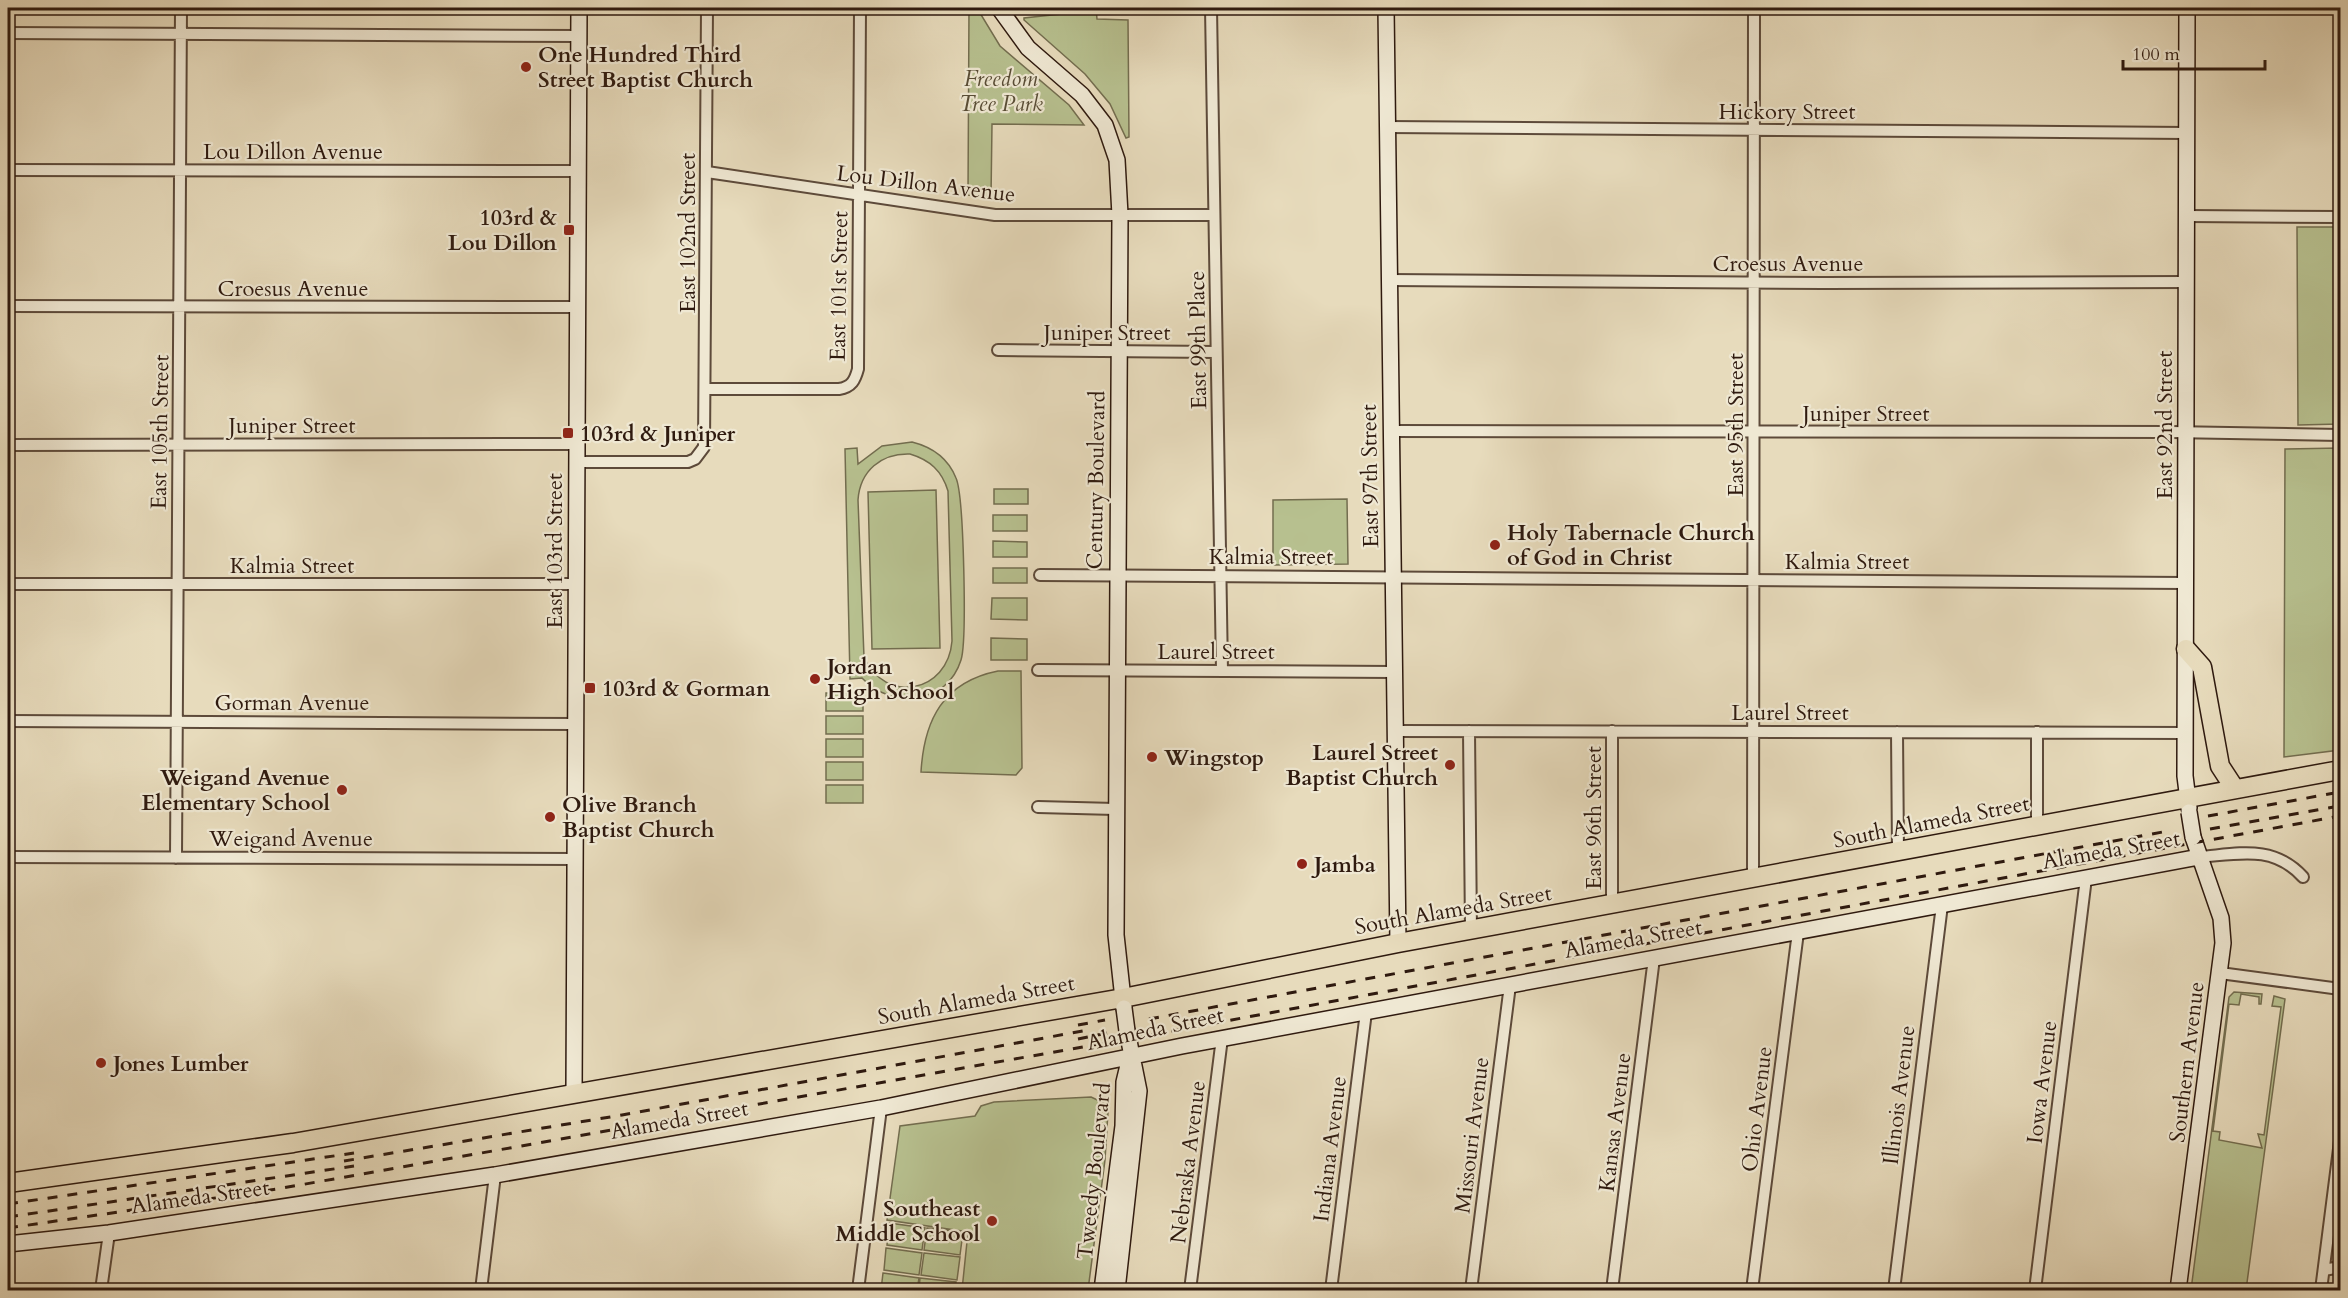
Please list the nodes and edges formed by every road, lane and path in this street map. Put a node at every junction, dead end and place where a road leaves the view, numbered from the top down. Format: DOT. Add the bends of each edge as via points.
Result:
graph roads {
  1 [pos="181,8"];
  2 [pos="579,8"];
  3 [pos="707,8"];
  4 [pos="860,8"];
  5 [pos="999,8"];
  6 [pos="1211,8"];
  7 [pos="1386,8"];
  8 [pos="1754,8"];
  9 [pos="2187,8"];
  10 [pos="8,33"];
  11 [pos="181,34"];
  12 [pos="579,36"];
  13 [pos="1387,127"];
  14 [pos="1754,130"];
  15 [pos="2187,133"];
  16 [pos="8,170"];
  17 [pos="181,171"];
  18 [pos="578,171"];
  19 [pos="707,172"];
  20 [pos="859,195"];
  21 [pos="1120,215"];
  22 [pos="1214,215"];
  23 [pos="2187,216"];
  24 [pos="2340,217"];
  25 [pos="1389,279"];
  26 [pos="2187,282"];
  27 [pos="1753,283"];
  28 [pos="8,306"];
  29 [pos="180,307"];
  30 [pos="578,307"];
  31 [pos="998,350"];
  32 [pos="1119,351"];
  33 [pos="1216,352"];
  34 [pos="706,389"];
  35 [pos="1391,431"];
  36 [pos="1755,432"];
  37 [pos="2186,433"];
  38 [pos="2340,435"];
  39 [pos="577,444"];
  40 [pos="8,445"];
  41 [pos="178,445"];
  42 [pos="577,462"];
  43 [pos="1040,575"];
  44 [pos="1116,575"];
  45 [pos="1220,576"];
  46 [pos="1393,577"];
  47 [pos="1754,580"];
  48 [pos="2186,583"];
  49 [pos="8,584"];
  50 [pos="576,584"];
  51 [pos="177,585"];
  52 [pos="2186,649"];
  53 [pos="1038,670"];
  54 [pos="1115,670"];
  55 [pos="1222,671"];
  56 [pos="1394,672"];
  57 [pos="8,721"];
  58 [pos="175,721"];
  59 [pos="576,724"];
  60 [pos="1395,731"];
  61 [pos="1469,731"];
  62 [pos="1612,731"];
  63 [pos="1753,732"];
  64 [pos="1897,732"];
  65 [pos="2037,732"];
  66 [pos="2186,733"];
  67 [pos="2340,771"];
  68 [pos="2235,789"];
  69 [pos="2188,805"];
  70 [pos="1038,807"];
  71 [pos="1115,808"];
  72 [pos="2037,825"];
  73 [pos="2196,846"];
  74 [pos="1898,852"];
  75 [pos="8,857"];
  76 [pos="176,858"];
  77 [pos="575,859"];
  78 [pos="2303,877"];
  79 [pos="2086,878"];
  80 [pos="1753,879"];
  81 [pos="1612,904"];
  82 [pos="1942,905"];
  83 [pos="1471,931"];
  84 [pos="1798,932"];
  85 [pos="1398,943"];
  86 [pos="1654,958"];
  87 [pos="2220,974"];
  88 [pos="1510,985"];
  89 [pos="2340,989"];
  90 [pos="1124,1003"];
  91 [pos="1366,1012"];
  92 [pos="1222,1038"];
  93 [pos="1130,1057"];
  94 [pos="574,1094"];
  95 [pos="881,1108"];
  96 [pos="2340,1141"];
  97 [pos="495,1175"];
  98 [pos="8,1183"];
  99 [pos="109,1233"];
  100 [pos="8,1244"];
  101 [pos="2340,1267"];
  102 [pos="2324,1270"];
  103 [pos="101,1290"];
  104 [pos="481,1290"];
  105 [pos="858,1290"];
  106 [pos="1102,1290"];
  107 [pos="1117,1290"];
  108 [pos="1190,1290"];
  109 [pos="1331,1290"];
  110 [pos="1471,1290"];
  111 [pos="1612,1290"];
  112 [pos="1752,1290"];
  113 [pos="1894,1290"];
  114 [pos="2035,1290"];
  115 [pos="2178,1290"];
  116 [pos="2321,1290"];
  1 -- 11 [label="street, East 105th Street"];
  2 -- 12 [label="street, East 103rd Street"];
  3 -- 19 [label="street, East 102nd Street"];
  4 -- 20 [label="street, East 101st Street"];
  5 -- 21 [label="street, Century Boulevard" via="1028,48 1082,95 1105,125 1118,160"];
  6 -- 22 [label="street, East 99th Place"];
  7 -- 13 [label="street, East 97th Street"];
  8 -- 14 [label="street, East 95th Street"];
  9 -- 15 [label="street, East 92nd Street"];
  10 -- 11 [label="street"];
  11 -- 12 [label="street"];
  11 -- 17 [label="street, East 105th Street"];
  12 -- 18 [label="street, East 103rd Street"];
  13 -- 14 [label="street, Hickory Street"];
  13 -- 25 [label="street, East 97th Street"];
  14 -- 15 [label="street, Hickory Street"];
  14 -- 27 [label="street, East 95th Street"];
  15 -- 23 [label="street, East 92nd Street"];
  16 -- 17 [label="street, Lou Dillon Avenue"];
  17 -- 18 [label="street, Lou Dillon Avenue"];
  17 -- 29 [label="street, East 105th Street"];
  18 -- 30 [label="street, East 103rd Street"];
  19 -- 20 [label="street, Lou Dillon Avenue"];
  19 -- 34 [label="street, East 102nd Street"];
  20 -- 21 [label="street, Lou Dillon Avenue" via="995,215"];
  20 -- 34 [label="street, East 101st Street" via="858,369 852,384 839,389"];
  21 -- 22 [label="street, Lou Dillon Avenue"];
  21 -- 32 [label="street, Century Boulevard"];
  22 -- 33 [label="street, East 99th Place"];
  23 -- 24 [label="street"];
  23 -- 26 [label="street, East 92nd Street"];
  25 -- 27 [label="street, Croesus Avenue"];
  25 -- 35 [label="street, East 97th Street"];
  26 -- 27 [label="street, Croesus Avenue"];
  26 -- 37 [label="street, East 92nd Street"];
  27 -- 36 [label="street, East 95th Street"];
  28 -- 29 [label="street, Croesus Avenue"];
  29 -- 30 [label="street, Croesus Avenue"];
  29 -- 41 [label="street, East 105th Street"];
  30 -- 39 [label="street, East 103rd Street"];
  31 -- 32 [label="street, Juniper Street"];
  32 -- 33 [label="street, Juniper Street"];
  32 -- 44 [label="street, Century Boulevard"];
  33 -- 45 [label="street, East 99th Place"];
  34 -- 42 [label="street, East 102nd Street" via="704,447 688,462"];
  35 -- 36 [label="street, Juniper Street"];
  35 -- 46 [label="street, East 97th Street"];
  36 -- 37 [label="street, Juniper Street"];
  36 -- 47 [label="street, East 95th Street"];
  37 -- 38 [label="street, Juniper Street"];
  37 -- 48 [label="street, East 92nd Street"];
  39 -- 41 [label="street, Juniper Street"];
  39 -- 42 [label="street, East 103rd Street"];
  40 -- 41 [label="street, Juniper Street"];
  41 -- 51 [label="street, East 105th Street"];
  42 -- 50 [label="street, East 103rd Street"];
  43 -- 44 [label="street, Kalmia Street"];
  44 -- 45 [label="street, Kalmia Street"];
  44 -- 54 [label="street, Century Boulevard"];
  45 -- 46 [label="street, Kalmia Street"];
  45 -- 55 [label="street, East 99th Place"];
  46 -- 47 [label="street, Kalmia Street"];
  46 -- 56 [label="street, East 97th Street"];
  47 -- 48 [label="street, Kalmia Street"];
  47 -- 63 [label="street, East 95th Street"];
  48 -- 52 [label="street, East 92nd Street"];
  49 -- 51 [label="street, Kalmia Street"];
  50 -- 51 [label="street, Kalmia Street"];
  50 -- 59 [label="street, East 103rd Street"];
  51 -- 58 [label="street, East 105th Street"];
  52 -- 66 [label="street, East 92nd Street"];
  52 -- 68 [label="main road" via="2202,667 2220,766"];
  53 -- 54 [label="street, Laurel Street"];
  54 -- 55 [label="street, Laurel Street"];
  54 -- 71 [label="street, Century Boulevard"];
  55 -- 56 [label="street, Laurel Street"];
  56 -- 60 [label="street, East 97th Street"];
  57 -- 58 [label="street, Gorman Avenue"];
  58 -- 59 [label="street, Gorman Avenue"];
  58 -- 76 [label="street, East 105th Street"];
  59 -- 77 [label="street, East 103rd Street"];
  60 -- 61 [label="street, Laurel Street"];
  60 -- 85 [label="street, East 97th Street"];
  61 -- 62 [label="street, Laurel Street"];
  61 -- 83 [label="street"];
  62 -- 63 [label="street, Laurel Street"];
  62 -- 81 [label="street, East 96th Street"];
  63 -- 64 [label="street, Laurel Street"];
  63 -- 80 [label="street, East 95th Street"];
  64 -- 65 [label="street, Laurel Street"];
  64 -- 74 [label="street"];
  65 -- 66 [label="street, Laurel Street"];
  65 -- 72 [label="street"];
  66 -- 69 [label="street, East 92nd Street"];
  67 -- 68 [label="main road, South Alameda Street"];
  68 -- 69 [label="main road, South Alameda Street"];
  69 -- 72 [label="main road, South Alameda Street"];
  69 -- 73 [label="street, East 92nd Street, bridge"];
  70 -- 71 [label="street"];
  71 -- 90 [label="street, Century Boulevard" via="1116,935"];
  72 -- 74 [label="main road, South Alameda Street"];
  73 -- 78 [label="street, Alameda Street" via="2268,853 2288,862"];
  73 -- 79 [label="street, Alameda Street"];
  73 -- 87 [label="street, Southern Avenue" via="2223,926"];
  74 -- 80 [label="main road, South Alameda Street"];
  75 -- 76 [label="street, Weigand Avenue"];
  76 -- 77 [label="street, Weigand Avenue"];
  77 -- 94 [label="street, East 103rd Street"];
  79 -- 82 [label="street, Alameda Street"];
  79 -- 114 [label="street, Iowa Avenue"];
  80 -- 81 [label="main road, South Alameda Street"];
  81 -- 83 [label="main road, South Alameda Street"];
  82 -- 84 [label="street, Alameda Street"];
  82 -- 113 [label="street, Illinois Avenue"];
  83 -- 85 [label="main road, South Alameda Street"];
  84 -- 86 [label="street, Alameda Street"];
  84 -- 112 [label="street, Ohio Avenue"];
  85 -- 90 [label="main road, South Alameda Street"];
  86 -- 88 [label="street, Alameda Street"];
  86 -- 111 [label="street, Kansas Avenue"];
  87 -- 89 [label="street"];
  87 -- 115 [label="street, Southern Avenue"];
  88 -- 91 [label="street, Alameda Street"];
  88 -- 110 [label="street, Missouri Avenue"];
  90 -- 93 [label="street, Tweedy Boulevard, bridge"];
  90 -- 94 [label="main road, South Alameda Street"];
  91 -- 92 [label="street, Alameda Street"];
  91 -- 109 [label="street, Indiana Avenue"];
  92 -- 93 [label="street, Alameda Street"];
  92 -- 108 [label="street, Nebraska Avenue"];
  93 -- 95 [label="street, Alameda Street"];
  93 -- 106 [label="street, Tweedy Boulevard"];
  93 -- 107 [label="street, Tweedy Boulevard" via="1139,1081 1137,1126"];
  94 -- 98 [label="main road, Alameda Street" via="293,1143"];
  95 -- 97 [label="street, Alameda Street"];
  95 -- 105 [label="street"];
  96 -- 102 [label="street"];
  97 -- 99 [label="street, Alameda Street"];
  97 -- 104 [label="street"];
  99 -- 100 [label="street, Alameda Street"];
  99 -- 103 [label="street"];
  101 -- 102 [label="street"];
  102 -- 116 [label="street"];
}
